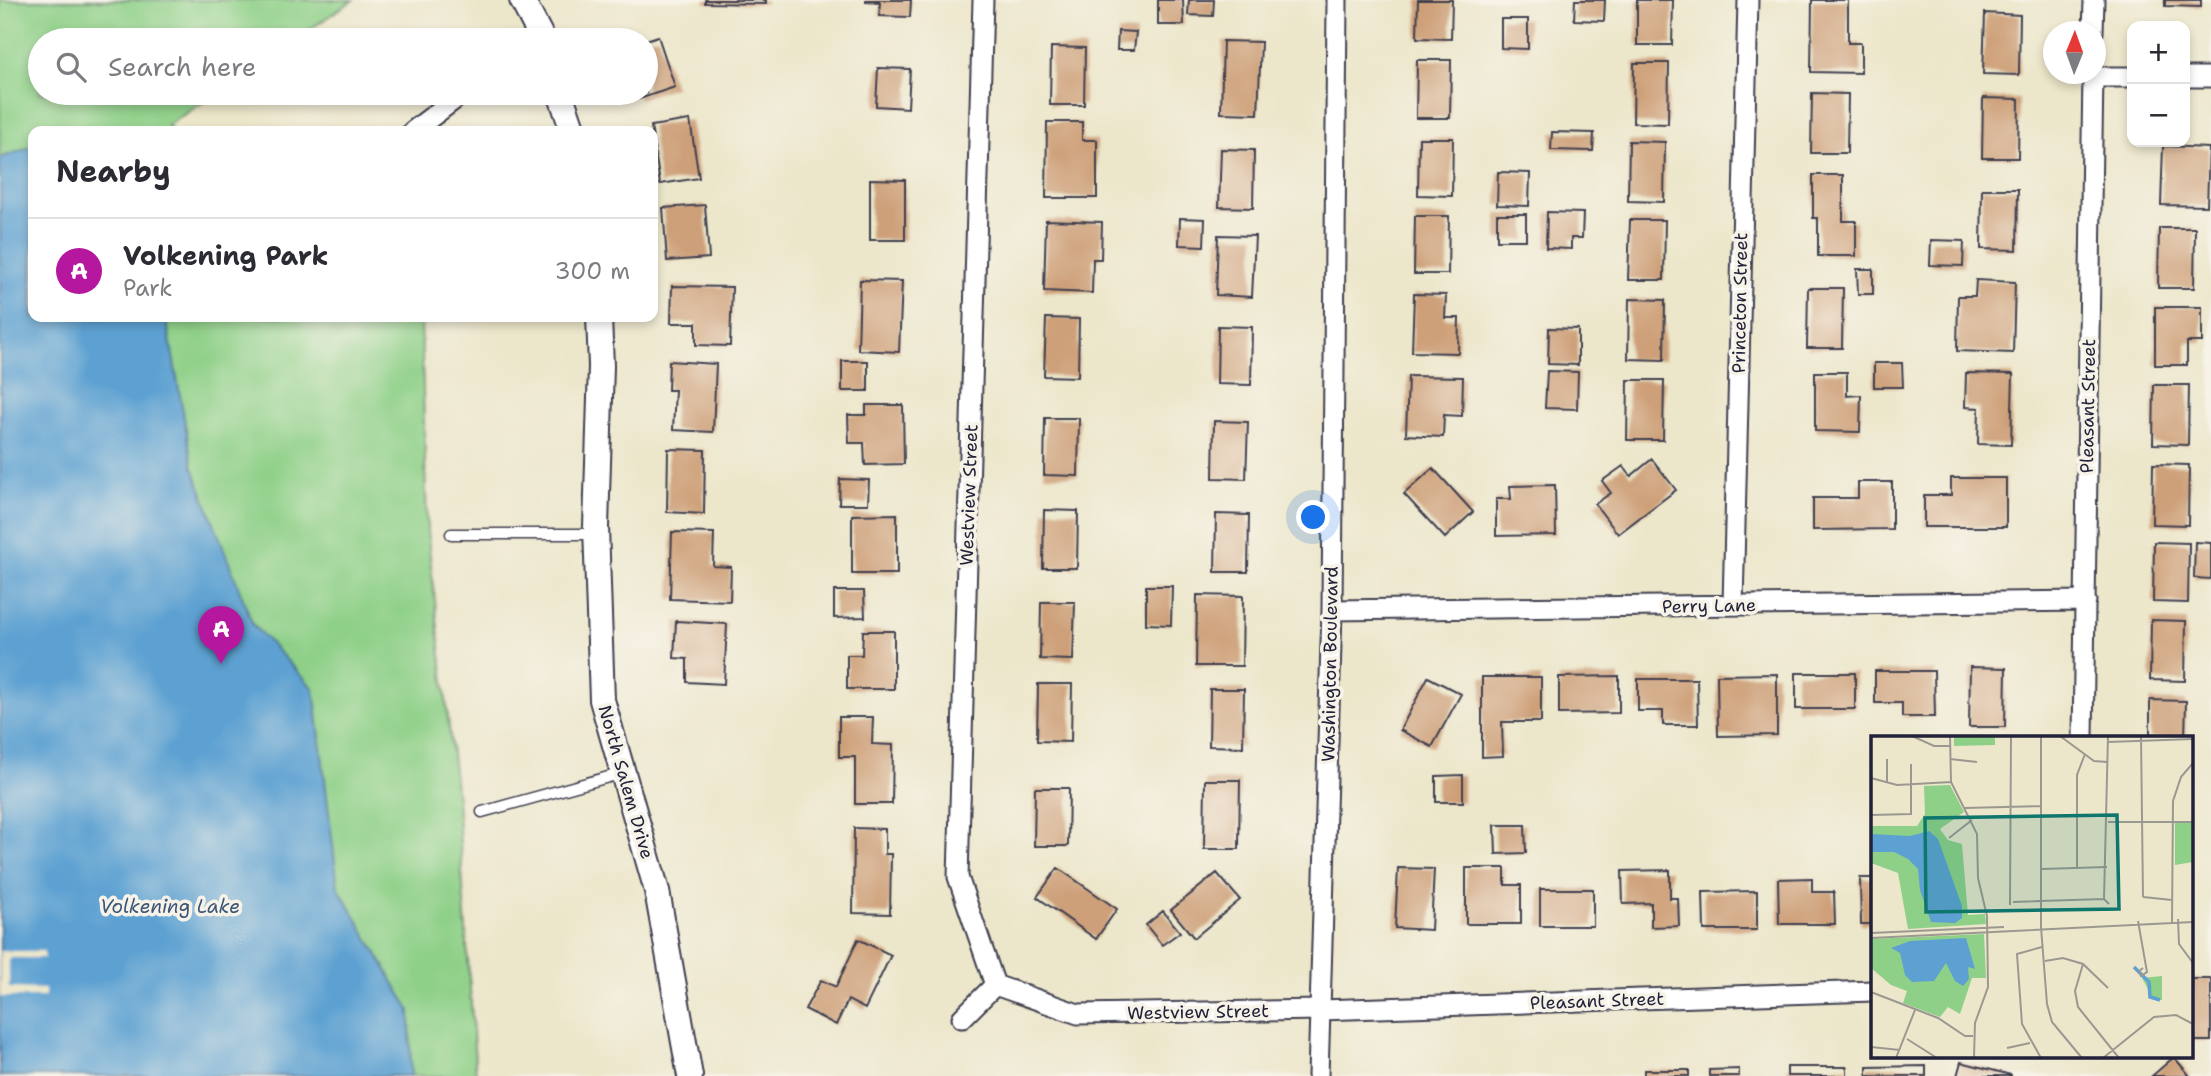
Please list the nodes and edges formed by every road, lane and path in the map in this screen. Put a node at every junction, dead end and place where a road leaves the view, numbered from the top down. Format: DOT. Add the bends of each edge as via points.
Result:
graph roads {
  1 [pos="522,0"];
  2 [pos="982,0"];
  3 [pos="1337,0"];
  4 [pos="1748,0"];
  5 [pos="2094,0"];
  6 [pos="2094,21"];
  7 [pos="534,28"];
  8 [pos="2106,76"];
  9 [pos="2127,77"];
  10 [pos="2190,77"];
  11 [pos="2211,77"];
  12 [pos="2093,84"];
  13 [pos="448,105"];
  14 [pos="564,105"];
  15 [pos="420,126"];
  16 [pos="571,126"];
  17 [pos="599,322"];
  18 [pos="451,534"];
  19 [pos="596,534"];
  20 [pos="2086,601"];
  21 [pos="1733,605"];
  22 [pos="1332,610"];
  23 [pos="2083,736"];
  24 [pos="623,773"];
  25 [pos="481,812"];
  26 [pos="995,985"];
  27 [pos="1871,991"];
  28 [pos="1321,1010"];
  29 [pos="962,1018"];
  30 [pos="690,1076"];
  31 [pos="1318,1076"];
  1 -- 7 [label="street"];
  2 -- 26 [label="street, Westview Street" via="958,877"];
  3 -- 22 [label="street, Washington Boulevard"];
  4 -- 21 [label="street, Princeton Street"];
  5 -- 6 [label="street"];
  8 -- 9 [label="street"];
  10 -- 11 [label="street"];
  12 -- 20 [label="street, Pleasant Street"];
  13 -- 15 [label="street"];
  14 -- 16 [label="street"];
  17 -- 19 [label="street, North Salem Drive"];
  18 -- 19 [label="lane"];
  19 -- 24 [label="street, North Salem Drive" via="603,700"];
  20 -- 21 [label="street, Perry Lane"];
  20 -- 23 [label="street, Pleasant Street"];
  21 -- 22 [label="street, Perry Lane"];
  22 -- 28 [label="street, Washington Boulevard"];
  24 -- 25 [label="lane"];
  24 -- 30 [label="street, North Salem Drive" via="657,891"];
  26 -- 28 [label="street, Westview Street" via="1078,1014"];
  26 -- 29 [label="street"];
  27 -- 28 [label="street, Pleasant Street"];
  28 -- 31 [label="street, Washington Boulevard"];
}
